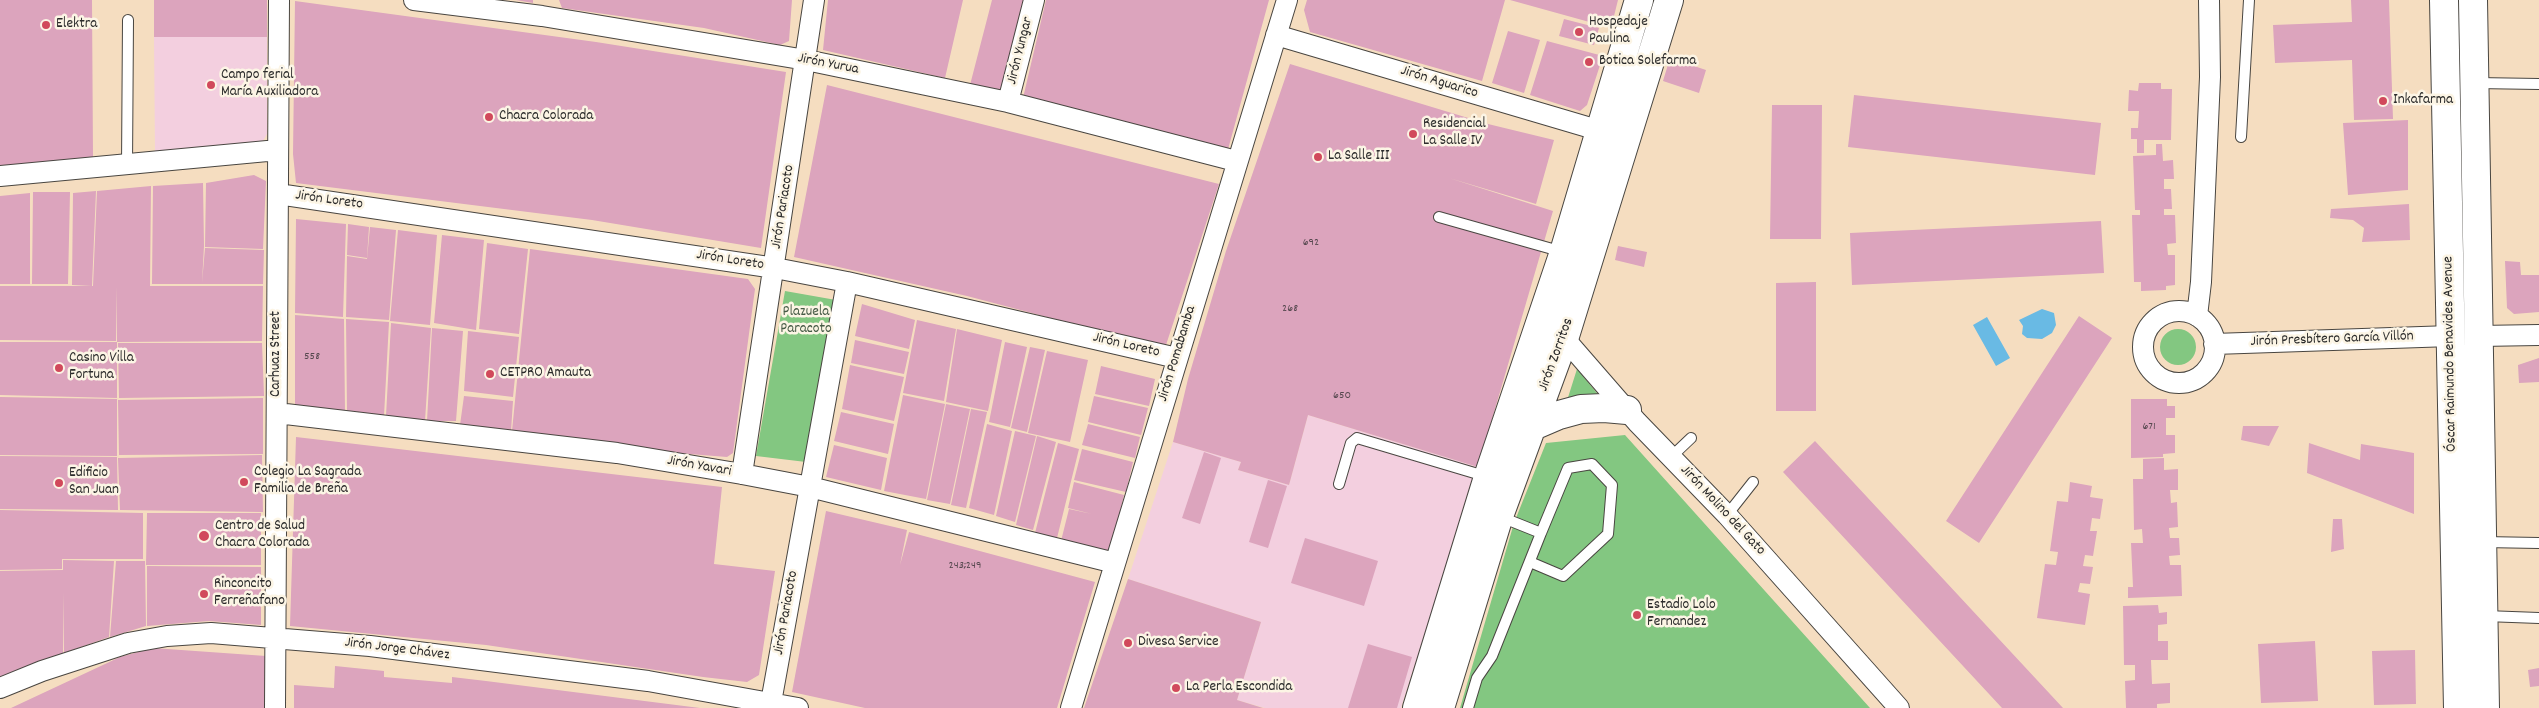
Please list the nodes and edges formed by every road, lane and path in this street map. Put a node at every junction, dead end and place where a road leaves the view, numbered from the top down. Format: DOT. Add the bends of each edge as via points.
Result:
graph roads {
  1 [pos="279,0"];
  2 [pos="414,0"];
  3 [pos="814,0"];
  4 [pos="1034,0"];
  5 [pos="1287,0"];
  6 [pos="1640,0"];
  7 [pos="1669,0"];
  8 [pos="2209,0"];
  9 [pos="2248,0"];
  10 [pos="2444,0"];
  11 [pos="2473,0"];
  12 [pos="543,8"];
  13 [pos="128,20"];
  14 [pos="1276,35"];
  15 [pos="806,60"];
  16 [pos="2475,83"];
  17 [pos="2539,84"];
  18 [pos="1008,102"];
  19 [pos="1601,131"];
  20 [pos="2241,137"];
  21 [pos="278,150"];
  22 [pos="1236,161"];
  23 [pos="127,166"];
  24 [pos="0,176"];
  25 [pos="278,194"];
  26 [pos="1439,217"];
  27 [pos="1564,252"];
  28 [pos="774,268"];
  29 [pos="847,282"];
  30 [pos="1544,315"];
  31 [pos="2197,316"];
  32 [pos="2539,335"];
  33 [pos="2450,336"];
  34 [pos="2479,336"];
  35 [pos="1564,339"];
  36 [pos="2214,344"];
  37 [pos="1177,358"];
  38 [pos="1627,410"];
  39 [pos="276,413"];
  40 [pos="1531,427"];
  41 [pos="1691,438"];
  42 [pos="1671,457"];
  43 [pos="742,474"];
  44 [pos="1488,477"];
  45 [pos="1753,482"];
  46 [pos="1339,484"];
  47 [pos="810,487"];
  48 [pos="1727,515"];
  49 [pos="1499,516"];
  50 [pos="1541,534"];
  51 [pos="2482,542"];
  52 [pos="2539,543"];
  53 [pos="1530,562"];
  54 [pos="1114,563"];
  55 [pos="2484,616"];
  56 [pos="2539,618"];
  57 [pos="275,637"];
  58 [pos="0,688"];
  59 [pos="770,705"];
  60 [pos="275,708"];
  61 [pos="798,708"];
  62 [pos="1071,708"];
  63 [pos="1417,708"];
  64 [pos="1440,708"];
  65 [pos="1468,708"];
  66 [pos="1899,708"];
  67 [pos="2458,708"];
  68 [pos="2485,708"];
  1 -- 21 [label="street, Carhuaz Street"];
  2 -- 12 [label="street, Jirón Yurua"];
  3 -- 15 [label="street, Jirón Pariacoto"];
  4 -- 18 [label="street, Jirón Yungar"];
  5 -- 14 [label="street, Jirón Pomabamba"];
  6 -- 19 [label="main road, Jirón Zorritos"];
  7 -- 35 [label="main road, Jirón Zorritos"];
  8 -- 31 [label="street" via="2209,86"];
  9 -- 20 [label="lane"];
  10 -- 33 [label="main road, Óscar Raimundo Benavides Avenue"];
  11 -- 16 [label="main road, Óscar Raimundo Benavides Avenue"];
  12 -- 15 [label="street, Jirón Yurua"];
  13 -- 23 [label="lane"];
  14 -- 19 [label="street, Jirón Aguarico"];
  14 -- 22 [label="street, Jirón Pomabamba"];
  15 -- 18 [label="street, Jirón Yurua"];
  15 -- 28 [label="street, Jirón Pariacoto"];
  16 -- 17 [label="lane"];
  16 -- 34 [label="main road, Óscar Raimundo Benavides Avenue"];
  18 -- 22 [label="street, Jirón Yurua"];
  19 -- 27 [label="main road, Jirón Zorritos"];
  21 -- 23 [label="street"];
  21 -- 25 [label="street, Carhuaz Street"];
  22 -- 37 [label="street, Jirón Pomabamba"];
  23 -- 24 [label="street"];
  25 -- 28 [label="street, Jirón Loreto"];
  25 -- 39 [label="street, Carhuaz Street"];
  26 -- 27 [label="lane"];
  27 -- 30 [label="main road, Jirón Zorritos"];
  28 -- 29 [label="street, Jirón Loreto"];
  28 -- 43 [label="street, Jirón Pariacoto"];
  29 -- 37 [label="street, Jirón Loreto"];
  29 -- 47 [label="street, Jirón Pariacoto"];
  30 -- 35 [label="street, Jirón Molino del Gato"];
  30 -- 44 [label="main road, Jirón Zorritos"];
  31 -- 36 [label="street" via="2209,328"];
  31 -- 36 [label="street" via="2174,311 2153,322 2143,344 2148,367 2167,381 2178,384 2190,382 2209,368 2214,357"];
  32 -- 34 [label="street"];
  33 -- 36 [label="street, Jirón Presbítero García Villón"];
  33 -- 67 [label="main road, Óscar Raimundo Benavides Avenue"];
  34 -- 51 [label="main road, Óscar Raimundo Benavides Avenue"];
  35 -- 38 [label="street, Jirón Molino del Gato"];
  35 -- 40 [label="main road, Jirón Zorritos"];
  37 -- 54 [label="street, Jirón Pomabamba"];
  38 -- 40 [label="main road" via="1581,410"];
  38 -- 42 [label="street, Jirón Molino del Gato"];
  39 -- 43 [label="street, Jirón Yavari" via="616,453"];
  39 -- 57 [label="street, Carhuaz Street"];
  40 -- 49 [label="main road, Jirón Zorritos"];
  41 -- 42 [label="lane"];
  42 -- 48 [label="street, Jirón Molino del Gato"];
  43 -- 47 [label="street, Jirón Yavari"];
  44 -- 46 [label="lane" via="1357,438 1351,443"];
  44 -- 63 [label="main road, Jirón Zorritos"];
  45 -- 48 [label="lane"];
  47 -- 54 [label="street, Jirón Yavari"];
  47 -- 59 [label="street, Jirón Pariacoto"];
  48 -- 66 [label="street, Jirón Molino del Gato"];
  49 -- 50 [label="lane"];
  49 -- 64 [label="main road, Jirón Zorritos"];
  50 -- 53 [label="lane"];
  50 -- 53 [label="lane" via="1568,468 1592,464 1612,485 1608,534 1563,576"];
  51 -- 52 [label="lane"];
  51 -- 55 [label="main road, Óscar Raimundo Benavides Avenue"];
  53 -- 65 [label="lane" via="1492,656 1477,678"];
  54 -- 62 [label="street, Jirón Pomabamba"];
  55 -- 56 [label="lane"];
  55 -- 68 [label="main road, Óscar Raimundo Benavides Avenue"];
  57 -- 58 [label="street, Jirón Jorge Chávez" via="211,633 128,643"];
  57 -- 59 [label="street, Jirón Jorge Chávez" via="610,676"];
  57 -- 60 [label="street, Carhuaz Street"];
  59 -- 61 [label="street, Jirón Jorge Chávez"];
}
